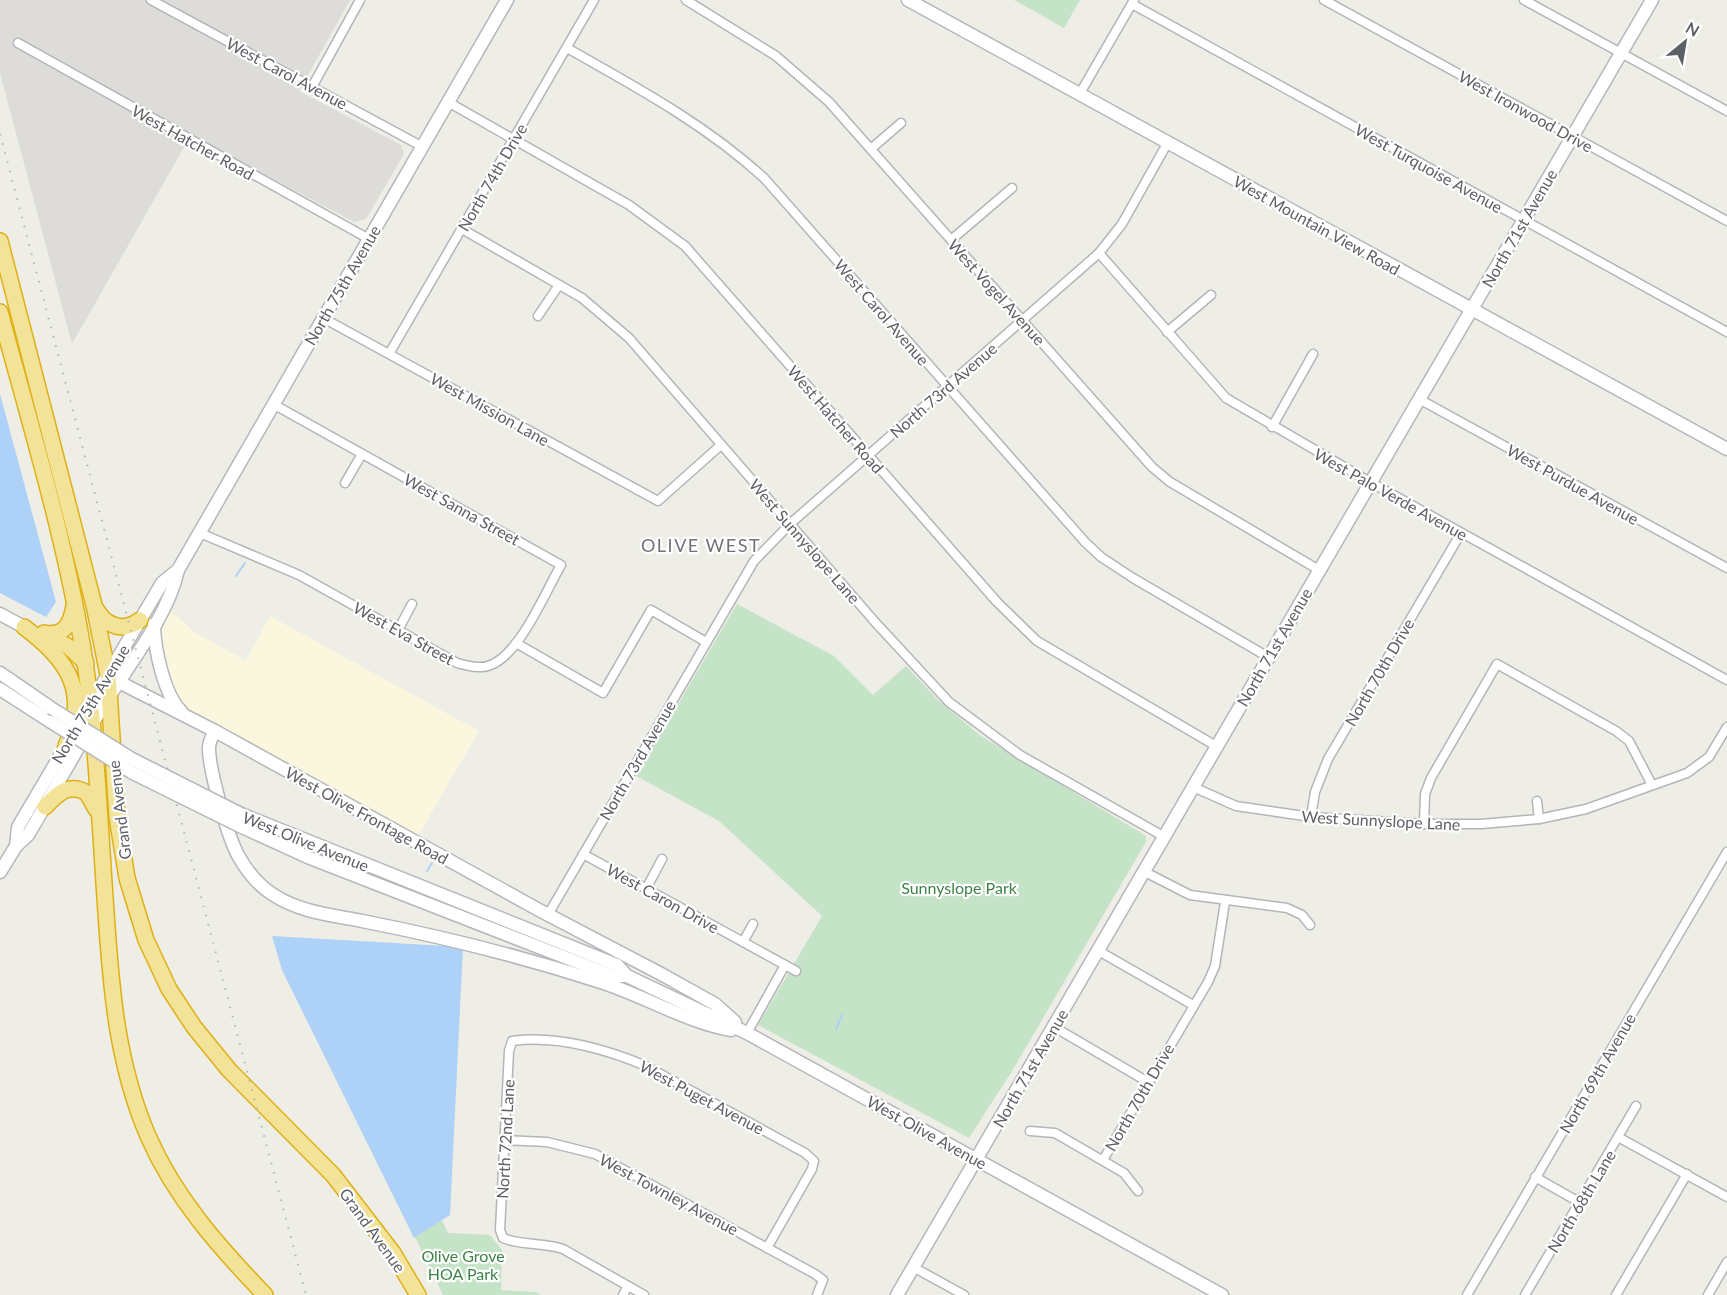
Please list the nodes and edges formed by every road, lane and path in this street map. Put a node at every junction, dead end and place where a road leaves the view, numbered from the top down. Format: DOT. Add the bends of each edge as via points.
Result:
graph roads {
  1 [pos="151,0"];
  2 [pos="360,0"];
  3 [pos="507,0"];
  4 [pos="594,0"];
  5 [pos="686,0"];
  6 [pos="908,0"];
  7 [pos="1324,0"];
  8 [pos="1524,0"];
  9 [pos="1652,0"];
  10 [pos="1133,2"];
  11 [pos="18,43"];
  12 [pos="567,48"];
  13 [pos="1621,54"];
  14 [pos="312,87"];
  15 [pos="1079,95"];
  16 [pos="448,102"];
  17 [pos="1727,111"];
  18 [pos="901,123"];
  19 [pos="1573,137"];
  20 [pos="514,138"];
  21 [pos="1168,142"];
  22 [pos="423,147"];
  23 [pos="872,148"];
  24 [pos="1012,188"];
  25 [pos="1524,220"];
  26 [pos="1727,221"];
  27 [pos="462,228"];
  28 [pos="369,239"];
  29 [pos="951,240"];
  30 [pos="0,242"];
  31 [pos="1099,253"];
  32 [pos="559,285"];
  33 [pos="1210,295"];
  34 [pos="1471,310"];
  35 [pos="0,312"];
  36 [pos="538,316"];
  37 [pos="323,318"];
  38 [pos="1023,320"];
  39 [pos="1167,332"];
  40 [pos="1727,332"];
  41 [pos="389,354"];
  42 [pos="1313,354"];
  43 [pos="946,387"];
  44 [pos="1419,399"];
  45 [pos="273,404"];
  46 [pos="1272,427"];
  47 [pos="721,445"];
  48 [pos="1727,449"];
  49 [pos="362,454"];
  50 [pos="869,456"];
  51 [pos="1370,482"];
  52 [pos="345,483"];
  53 [pos="791,523"];
  54 [pos="200,532"];
  55 [pos="1461,533"];
  56 [pos="561,565"];
  57 [pos="1727,568"];
  58 [pos="1319,570"];
  59 [pos="75,603"];
  60 [pos="412,604"];
  61 [pos="94,605"];
  62 [pos="0,614"];
  63 [pos="147,622"];
  64 [pos="24,627"];
  65 [pos="398,630"];
  66 [pos="44,634"];
  67 [pos="706,642"];
  68 [pos="516,643"];
  69 [pos="81,645"];
  70 [pos="1268,657"];
  71 [pos="85,661"];
  72 [pos="0,673"];
  73 [pos="1727,680"];
  74 [pos="0,688"];
  75 [pos="105,692"];
  76 [pos="186,716"];
  77 [pos="93,724"];
  78 [pos="1727,727"];
  79 [pos="214,731"];
  80 [pos="66,746"];
  81 [pos="1216,746"];
  82 [pos="1652,785"];
  83 [pos="1192,787"];
  84 [pos="1537,801"];
  85 [pos="45,807"];
  86 [pos="1311,817"];
  87 [pos="1539,819"];
  88 [pos="100,821"];
  89 [pos="242,821"];
  90 [pos="1424,824"];
  91 [pos="1163,836"];
  92 [pos="16,846"];
  93 [pos="1727,852"];
  94 [pos="583,854"];
  95 [pos="662,859"];
  96 [pos="1143,871"];
  97 [pos="0,872"];
  98 [pos="646,889"];
  99 [pos="1225,902"];
  100 [pos="549,914"];
  101 [pos="753,924"];
  102 [pos="1310,925"];
  103 [pos="743,942"];
  104 [pos="1097,950"];
  105 [pos="785,965"];
  106 [pos="796,971"];
  107 [pos="1193,1005"];
  108 [pos="1054,1027"];
  109 [pos="747,1033"];
  110 [pos="512,1041"];
  111 [pos="1148,1082"];
  112 [pos="1636,1106"];
  113 [pos="1030,1131"];
  114 [pos="1618,1137"];
  115 [pos="505,1140"];
  116 [pos="977,1160"];
  117 [pos="1102,1160"];
  118 [pos="1687,1174"];
  119 [pos="1535,1177"];
  120 [pos="1138,1191"];
  121 [pos="1727,1197"];
  122 [pos="1579,1202"];
  123 [pos="767,1248"];
  124 [pos="1727,1262"];
  125 [pos="913,1267"];
  126 [pos="628,1286"];
  127 [pos="265,1295"];
  128 [pos="418,1295"];
  129 [pos="623,1295"];
  130 [pos="644,1295"];
  131 [pos="818,1295"];
  132 [pos="897,1295"];
  133 [pos="964,1295"];
  134 [pos="1222,1295"];
  135 [pos="1467,1295"];
  136 [pos="1525,1295"];
  137 [pos="1616,1295"];
  138 [pos="1708,1295"];
  1 -- 14 [label="street, West Carol Avenue"];
  2 -- 14 [label="street"];
  3 -- 16 [label="main road, North 75th Avenue"];
  4 -- 12 [label="street, North 74th Drive"];
  5 -- 23 [label="street, West Vogel Avenue" via="777,56 830,102"];
  6 -- 15 [label="main road, West Mountain View Road"];
  7 -- 19 [label="street, West Ironwood Drive"];
  8 -- 13 [label="street"];
  9 -- 13 [label="main road, North 71st Avenue"];
  10 -- 15 [label="street"];
  10 -- 25 [label="street, West Turquoise Avenue"];
  11 -- 28 [label="street, West Hatcher Road"];
  12 -- 20 [label="street, North 74th Drive"];
  12 -- 43 [label="street, West Carol Avenue" via="685,115 736,152 792,208"];
  13 -- 17 [label="street"];
  13 -- 19 [label="main road, North 71st Avenue"];
  14 -- 22 [label="street, West Carol Avenue"];
  15 -- 21 [label="main road, West Mountain View Road"];
  16 -- 20 [label="street, West Hatcher Road"];
  16 -- 22 [label="main road, North 75th Avenue"];
  18 -- 23 [label="street"];
  19 -- 25 [label="main road, North 71st Avenue"];
  19 -- 26 [label="street, West Ironwood Drive"];
  20 -- 27 [label="street, North 74th Drive"];
  20 -- 50 [label="street, West Hatcher Road" via="629,206 685,246"];
  21 -- 31 [label="street, North 73rd Avenue" via="1122,224"];
  21 -- 34 [label="main road, West Mountain View Road"];
  22 -- 28 [label="main road, North 75th Avenue"];
  23 -- 29 [label="street, West Vogel Avenue"];
  24 -- 29 [label="street"];
  25 -- 34 [label="main road, North 71st Avenue"];
  25 -- 40 [label="street, West Turquoise Avenue"];
  27 -- 32 [label="street, West Sunnyslope Lane"];
  27 -- 41 [label="street, North 74th Drive"];
  28 -- 37 [label="main road, North 75th Avenue"];
  29 -- 38 [label="street, West Vogel Avenue"];
  30 -- 61 [label="highway, Grand Avenue"];
  31 -- 38 [label="street, North 73rd Avenue"];
  31 -- 39 [label="street, West Palo Verde Avenue"];
  32 -- 36 [label="street"];
  32 -- 47 [label="street, West Sunnyslope Lane" via="602,313 629,338"];
  33 -- 39 [label="street"];
  34 -- 44 [label="main road, North 71st Avenue"];
  34 -- 48 [label="main road, West Mountain View Road"];
  35 -- 59 [label="highway, Grand Avenue"];
  37 -- 41 [label="street, West Mission Lane"];
  37 -- 45 [label="main road, North 75th Avenue"];
  38 -- 43 [label="street, North 73rd Avenue"];
  38 -- 58 [label="street, West Vogel Avenue" via="1152,467 1170,482"];
  39 -- 46 [label="street, West Palo Verde Avenue" via="1226,398"];
  41 -- 47 [label="street, West Mission Lane" via="658,501"];
  42 -- 46 [label="street"];
  43 -- 50 [label="street, North 73rd Avenue"];
  43 -- 70 [label="street, West Carol Avenue" via="1101,557"];
  44 -- 51 [label="main road, North 71st Avenue"];
  44 -- 57 [label="street, West Purdue Avenue"];
  45 -- 49 [label="street, West Sanna Street"];
  45 -- 54 [label="main road, North 75th Avenue"];
  46 -- 51 [label="street, West Palo Verde Avenue"];
  47 -- 53 [label="street, West Sunnyslope Lane"];
  49 -- 52 [label="street"];
  49 -- 56 [label="street, West Sanna Street"];
  50 -- 53 [label="street, North 73rd Avenue"];
  50 -- 81 [label="street, West Hatcher Road" via="997,602 1037,641"];
  51 -- 55 [label="street, West Palo Verde Avenue"];
  51 -- 58 [label="main road, North 71st Avenue"];
  53 -- 67 [label="street, North 73rd Avenue" via="754,561"];
  53 -- 91 [label="street, West Sunnyslope Lane" via="949,702 1020,755"];
  54 -- 63 [label="main road, North 75th Avenue" via="178,570 162,583"];
  54 -- 65 [label="street, West Eva Street" via="299,575"];
  55 -- 73 [label="street, West Palo Verde Avenue"];
  55 -- 86 [label="street, North 70th Drive" via="1328,759 1315,792"];
  56 -- 68 [label="street, West Eva Street"];
  58 -- 70 [label="main road, North 71st Avenue"];
  59 -- 66 [label="highway" via="63,631"];
  59 -- 69 [label="highway, Grand Avenue"];
  60 -- 65 [label="street"];
  61 -- 63 [label="highway" via="102,619 116,626"];
  61 -- 75 [label="highway, Grand Avenue"];
  62 -- 64 [label="main road"];
  63 -- 75 [label="main road, North 75th Avenue"];
  63 -- 76 [label="main road" via="171,700"];
  64 -- 66 [label="highway"];
  64 -- 80 [label="highway" via="52,648 71,679 75,720"];
  65 -- 68 [label="street, West Eva Street" via="470,667 493,664"];
  66 -- 71 [label="highway"];
  67 -- 68 [label="street" via="651,610 603,693"];
  67 -- 94 [label="street, North 73rd Avenue"];
  69 -- 71 [label="highway, Grand Avenue"];
  69 -- 75 [label="highway"];
  70 -- 81 [label="main road, North 71st Avenue"];
  71 -- 75 [label="highway, Grand Avenue"];
  72 -- 89 [label="main road, West Olive Avenue, bridge" via="132,759"];
  74 -- 89 [label="main road, West Olive Avenue, bridge" via="131,772"];
  75 -- 76 [label="main road, West Olive Frontage Road"];
  75 -- 77 [label="highway, Grand Avenue"];
  75 -- 80 [label="main road, North 75th Avenue"];
  75 -- 128 [label="highway, Grand Avenue" via="127,878 146,940 169,989 223,1063 339,1182 393,1253"];
  76 -- 79 [label="main road, West Olive Frontage Road"];
  77 -- 85 [label="main road, North 75th Avenue"];
  77 -- 88 [label="highway, Grand Avenue"];
  78 -- 82 [label="street, West Sunnyslope Lane" via="1699,767"];
  79 -- 100 [label="main road, West Olive Frontage Road"];
  79 -- 109 [label="main road" via="209,747 229,834 250,874 281,900 306,910 522,957 607,984 710,1026"];
  80 -- 92 [label="main road, North 75th Avenue" via="18,827"];
  81 -- 83 [label="main road, North 71st Avenue"];
  82 -- 87 [label="street, West Sunnyslope Lane" via="1586,809"];
  82 -- 90 [label="street" via="1629,741 1497,664 1431,778 1425,794"];
  83 -- 86 [label="street, West Sunnyslope Lane" via="1236,806"];
  83 -- 91 [label="main road, North 71st Avenue"];
  84 -- 87 [label="street"];
  85 -- 88 [label="highway" via="62,791 78,789 92,799"];
  85 -- 92 [label="main road, North 75th Avenue" via="28,835"];
  86 -- 90 [label="street, West Sunnyslope Lane"];
  87 -- 90 [label="street, West Sunnyslope Lane"];
  88 -- 127 [label="highway, Grand Avenue" via="114,1012 136,1106 148,1138 180,1196 199,1223"];
  89 -- 109 [label="main road, West Olive Avenue" via="617,965 627,976"];
  91 -- 96 [label="main road, North 71st Avenue"];
  92 -- 97 [label="main road, North 75th Avenue"];
  93 -- 119 [label="street, North 69th Avenue"];
  94 -- 98 [label="street, West Caron Drive"];
  94 -- 100 [label="street, North 73rd Avenue"];
  95 -- 98 [label="street"];
  96 -- 99 [label="street" via="1179,891"];
  96 -- 104 [label="main road, North 71st Avenue"];
  98 -- 103 [label="street, West Caron Drive"];
  99 -- 102 [label="street" via="1287,908 1302,915"];
  99 -- 107 [label="street, North 70th Drive" via="1215,966"];
  100 -- 109 [label="main road, West Olive Frontage Road" via="715,1004"];
  101 -- 103 [label="street"];
  103 -- 105 [label="street, West Caron Drive"];
  104 -- 107 [label="street"];
  104 -- 108 [label="main road, North 71st Avenue"];
  105 -- 106 [label="street, West Caron Drive"];
  105 -- 109 [label="street"];
  107 -- 111 [label="street, North 70th Drive"];
  108 -- 111 [label="street"];
  108 -- 116 [label="main road, North 71st Avenue"];
  109 -- 116 [label="main road, West Olive Avenue"];
  110 -- 115 [label="street, North 72nd Lane"];
  110 -- 123 [label="street, West Puget Avenue" via="579,1045 636,1062 805,1153 814,1161"];
  111 -- 117 [label="street, North 70th Drive"];
  112 -- 114 [label="street, North 68th Lane"];
  113 -- 117 [label="street" via="1055,1133"];
  114 -- 118 [label="street"];
  114 -- 122 [label="street, North 68th Lane"];
  115 -- 123 [label="street, West Townley Avenue" via="555,1143 595,1154"];
  115 -- 126 [label="street, North 72nd Lane" via="500,1230 503,1238 563,1249"];
  116 -- 125 [label="main road, North 71st Avenue"];
  116 -- 134 [label="main road, West Olive Avenue"];
  117 -- 120 [label="street" via="1124,1173"];
  118 -- 121 [label="street"];
  118 -- 137 [label="street"];
  119 -- 122 [label="street"];
  119 -- 135 [label="street, North 69th Avenue"];
  122 -- 136 [label="street, North 68th Lane"];
  123 -- 131 [label="street, West Townley Avenue" via="823,1280"];
  124 -- 138 [label="street"];
  125 -- 132 [label="main road, North 71st Avenue"];
  125 -- 133 [label="street"];
  126 -- 129 [label="street"];
  126 -- 130 [label="street"];
}
